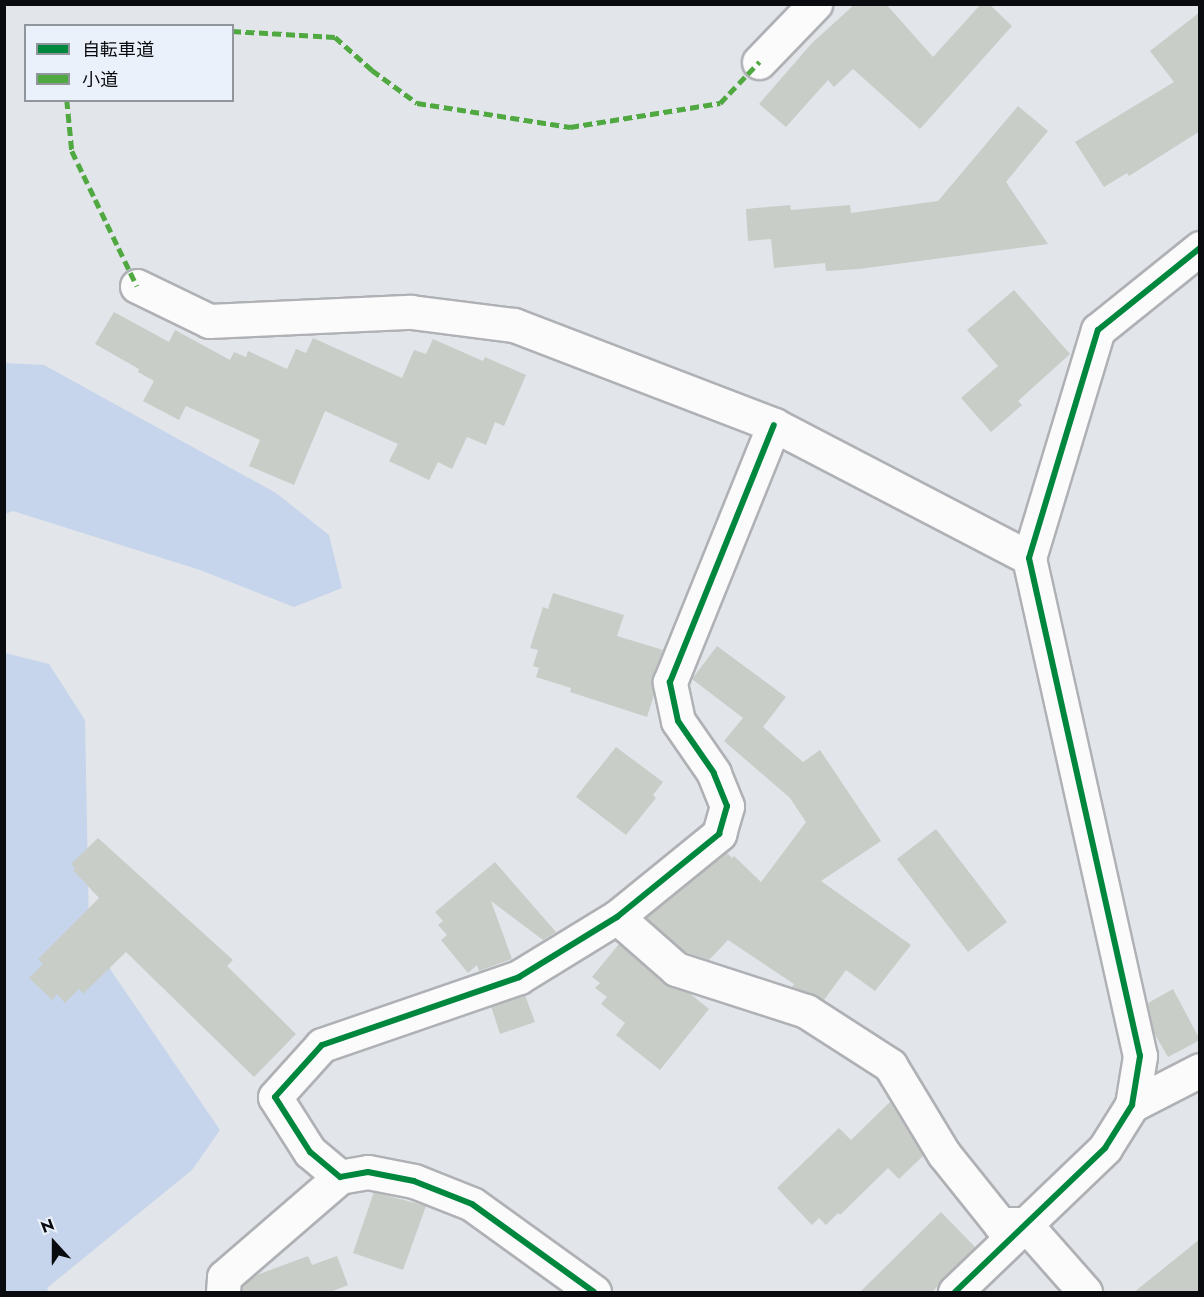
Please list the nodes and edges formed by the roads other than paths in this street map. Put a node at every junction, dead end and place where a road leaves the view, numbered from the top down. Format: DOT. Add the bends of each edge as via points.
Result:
graph roads {
  1 [pos="815,4"];
  2 [pos="759,62"];
  3 [pos="1200,248"];
  4 [pos="137,285"];
  5 [pos="774,424"];
  6 [pos="1029,558"];
  7 [pos="617,917"];
  8 [pos="1200,1070"];
  9 [pos="1132,1105"];
  10 [pos="340,1177"];
  11 [pos="1026,1224"];
  12 [pos="223,1293"];
  13 [pos="594,1293"];
  14 [pos="955,1293"];
  15 [pos="1085,1293"];
  1 -- 2 [label="street"];
  3 -- 6 [label="street" via="1098,330"];
  4 -- 5 [label="street" via="208,321 411,312 514,325"];
  5 -- 6 [label="street"];
  5 -- 7 [label="street" via="670,682 678,721 714,773 727,807 719,834"];
  6 -- 9 [label="street" via="1140,1056"];
  7 -- 10 [label="street" via="519,976 322,1045 275,1097 310,1152"];
  7 -- 11 [label="street" via="675,969 806,1011 890,1065 944,1154 1000,1224"];
  8 -- 9 [label="street"];
  9 -- 11 [label="street" via="1105,1148"];
  10 -- 12 [label="street" via="224,1277"];
  10 -- 13 [label="street" via="368,1172 414,1181 472,1204"];
  11 -- 14 [label="street"];
  11 -- 15 [label="street"];
}
